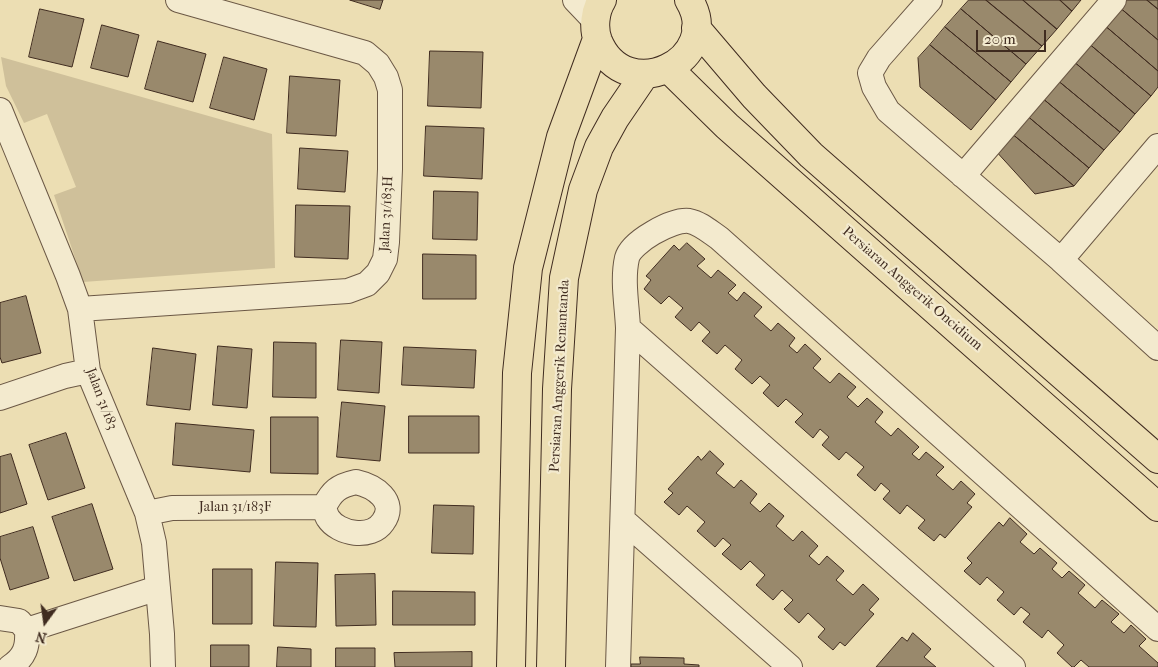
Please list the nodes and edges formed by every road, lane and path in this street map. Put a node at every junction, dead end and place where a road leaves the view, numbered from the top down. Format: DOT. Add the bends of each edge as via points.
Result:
graph roads {
  1 [pos="178,0"];
  2 [pos="575,0"];
  3 [pos="930,0"];
  4 [pos="1114,0"];
  5 [pos="696,11"];
  6 [pos="598,20"];
  7 [pos="657,72"];
  8 [pos="1,115"];
  9 [pos="1158,146"];
  10 [pos="963,176"];
  11 [pos="1061,260"];
  12 [pos="80,309"];
  13 [pos="628,328"];
  14 [pos="1158,348"];
  15 [pos="88,371"];
  16 [pos="0,398"];
  17 [pos="1158,459"];
  18 [pos="324,507"];
  19 [pos="1158,507"];
  20 [pos="147,514"];
  21 [pos="623,520"];
  22 [pos="158,588"];
  23 [pos="0,618"];
  24 [pos="1158,629"];
  25 [pos="27,630"];
  26 [pos="10,667"];
  27 [pos="162,667"];
  28 [pos="511,667"];
  29 [pos="551,667"];
  30 [pos="618,667"];
  31 [pos="790,667"];
  32 [pos="1013,667"];
  1 -- 12 [label="street, Jalan 31/183H" via="365,53 378,64 390,90 385,259 367,284 348,291"];
  2 -- 6 [label="street"];
  3 -- 10 [label="street" via="879,58 870,73 888,111"];
  4 -- 10 [label="street"];
  5 -- 7 [label="main road, Persiaran Anggerik Renantanda" via="693,41 688,52 679,62"];
  5 -- 17 [label="main road" via="754,96 811,155"];
  6 -- 7 [label="main road" via="602,48 616,64 625,70"];
  6 -- 28 [label="main road" via="560,137 528,268 517,373"];
  7 -- 19 [label="main road, Persiaran Anggerik Oncidium" via="728,126"];
  7 -- 29 [label="main road, Persiaran Anggerik Renantanda" via="615,118 599,147 583,190 564,278 556,389"];
  8 -- 12 [label="street, Jalan 31/183"];
  9 -- 11 [label="street"];
  10 -- 11 [label="street"];
  11 -- 14 [label="street"];
  12 -- 15 [label="street, Jalan 31/183"];
  13 -- 21 [label="street"];
  13 -- 24 [label="street" via="625,275 628,255 638,243 669,225 688,221 704,227"];
  13 -- 32 [label="street"];
  15 -- 16 [label="street"];
  15 -- 20 [label="street, Jalan 31/183"];
  18 -- 20 [label="street, Jalan 31/183F" via="172,508"];
  20 -- 22 [label="street, Jalan 31/183" via="154,543"];
  21 -- 30 [label="street"];
  21 -- 31 [label="street"];
  22 -- 25 [label="street"];
  22 -- 27 [label="street, Jalan 31/183"];
  23 -- 25 [label="street" via="19,621"];
  25 -- 26 [label="street" via="28,643 22,658"];
}
